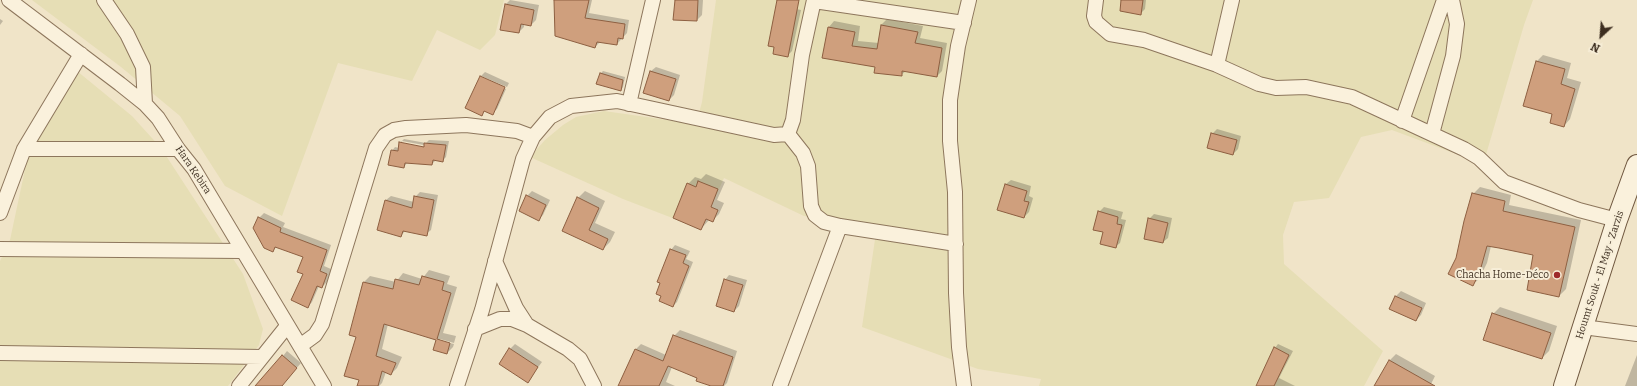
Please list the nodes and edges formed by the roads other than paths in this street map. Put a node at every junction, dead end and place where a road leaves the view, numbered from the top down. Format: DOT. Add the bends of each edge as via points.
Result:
graph roads {
  1 [pos="9,0"];
  2 [pos="104,0"];
  3 [pos="653,0"];
  4 [pos="814,0"];
  5 [pos="969,0"];
  6 [pos="1096,0"];
  7 [pos="1232,0"];
  8 [pos="1444,0"];
  9 [pos="1452,0"];
  10 [pos="964,23"];
  11 [pos="81,54"];
  12 [pos="1218,65"];
  13 [pos="144,104"];
  14 [pos="629,104"];
  15 [pos="1402,121"];
  16 [pos="788,134"];
  17 [pos="1432,134"];
  18 [pos="533,137"];
  19 [pos="24,149"];
  20 [pos="178,149"];
  21 [pos="1637,165"];
  22 [pos="0,213"];
  23 [pos="1617,220"];
  24 [pos="840,226"];
  25 [pos="956,244"];
  26 [pos="0,249"];
  27 [pos="242,250"];
  28 [pos="495,261"];
  29 [pos="527,324"];
  30 [pos="287,326"];
  31 [pos="1583,327"];
  32 [pos="476,329"];
  33 [pos="1637,334"];
  34 [pos="300,346"];
  35 [pos="0,353"];
  36 [pos="262,357"];
  37 [pos="239,386"];
  38 [pos="324,386"];
  39 [pos="457,386"];
  40 [pos="594,386"];
  41 [pos="780,386"];
  42 [pos="964,386"];
  43 [pos="1564,386"];
  1 -- 11 [label="street, Hara Kebira"];
  2 -- 13 [label="street" via="127,34 143,67"];
  3 -- 14 [label="street"];
  4 -- 10 [label="street"];
  4 -- 16 [label="street" via="802,55 793,120"];
  5 -- 10 [label="street"];
  6 -- 12 [label="street" via="1096,22 1110,34 1144,40"];
  7 -- 12 [label="street"];
  8 -- 15 [label="street"];
  9 -- 17 [label="street" via="1457,24 1453,56"];
  10 -- 25 [label="street" via="950,100"];
  11 -- 13 [label="street, Hara Kebira"];
  11 -- 19 [label="street"];
  12 -- 15 [label="street" via="1260,84 1287,88 1306,87 1352,97"];
  13 -- 20 [label="street, Hara Kebira" via="158,118"];
  14 -- 16 [label="street" via="774,135"];
  14 -- 18 [label="street" via="617,101 571,106 550,117"];
  15 -- 17 [label="street"];
  16 -- 24 [label="street" via="803,153 808,166 814,215 824,222"];
  17 -- 23 [label="street" via="1479,158 1504,182 1579,210"];
  18 -- 28 [label="street" via="523,159"];
  18 -- 34 [label="street" via="517,131 466,125 406,128 394,130 385,136 376,148 322,324 315,335"];
  19 -- 20 [label="street"];
  19 -- 22 [label="street"];
  20 -- 27 [label="street, Hara Kebira" via="194,169"];
  21 -- 23 [label="main road, Houmt Souk - El May - Zarzis"];
  23 -- 31 [label="main road, Houmt Souk - El May - Zarzis"];
  24 -- 25 [label="street"];
  24 -- 41 [label="street"];
  25 -- 42 [label="street" via="959,339"];
  26 -- 27 [label="street"];
  27 -- 30 [label="street, Hara Kebira"];
  28 -- 29 [label="street" via="516,308"];
  28 -- 32 [label="street"];
  29 -- 32 [label="street" via="512,319 500,319"];
  29 -- 40 [label="street" via="580,359"];
  30 -- 34 [label="street, Hara Kebira"];
  30 -- 36 [label="street"];
  31 -- 33 [label="street"];
  31 -- 43 [label="main road, Houmt Souk - El May - Zarzis"];
  32 -- 39 [label="street"];
  34 -- 38 [label="street, Hara Kebira"];
  35 -- 36 [label="street"];
  36 -- 37 [label="street"];
}
